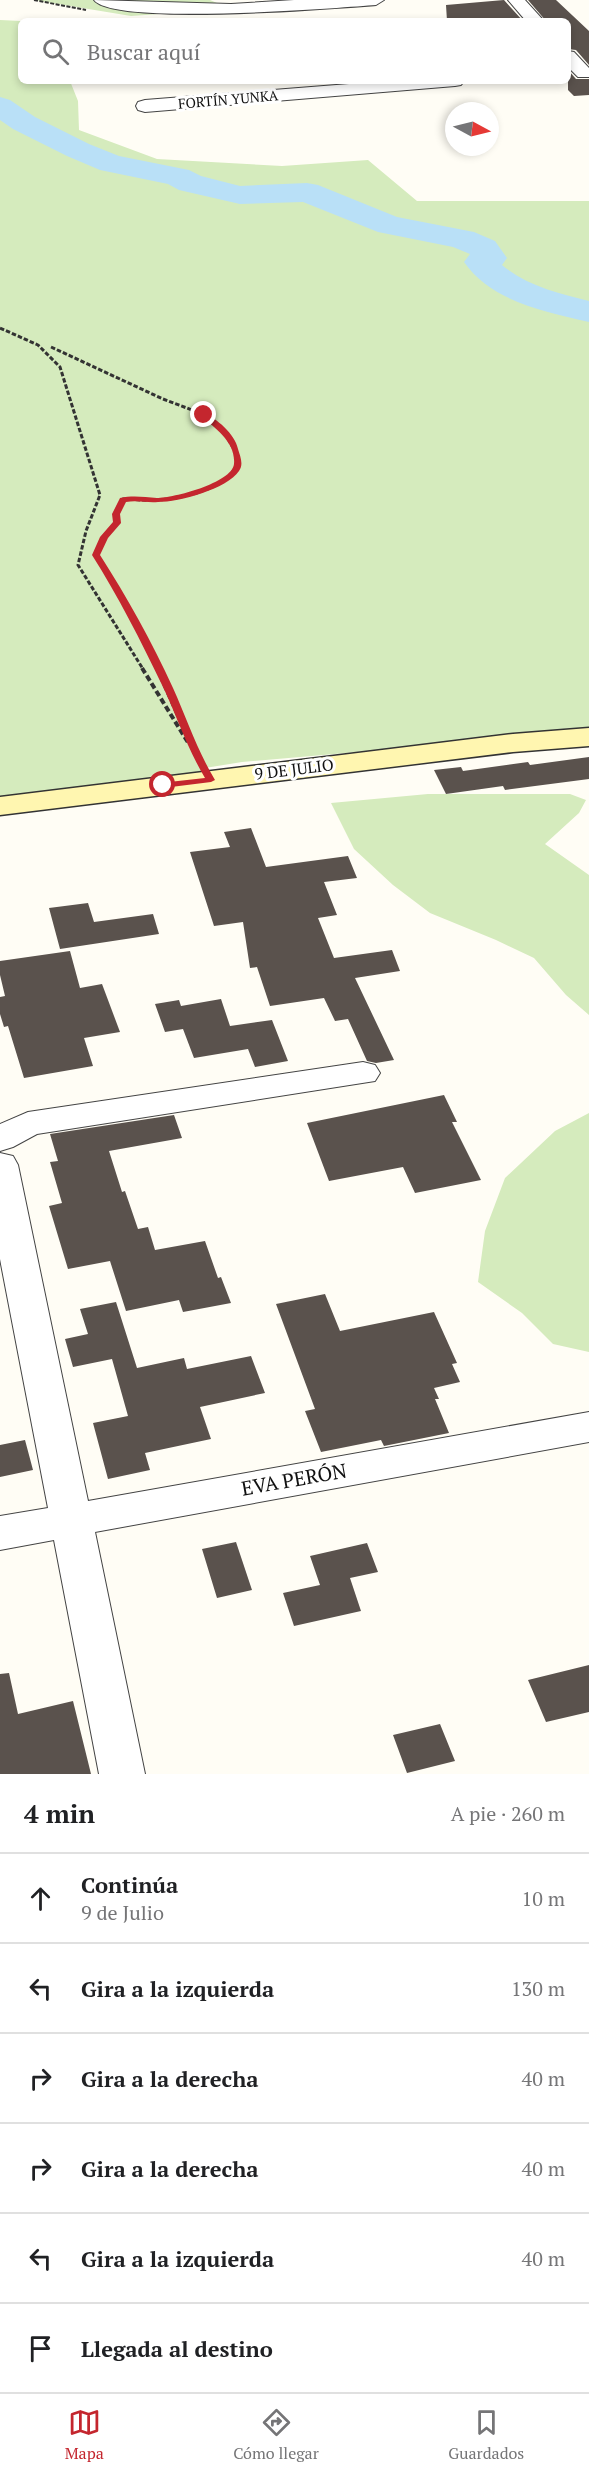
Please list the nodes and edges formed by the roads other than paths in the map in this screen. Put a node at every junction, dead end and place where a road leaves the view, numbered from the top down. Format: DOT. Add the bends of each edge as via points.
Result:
graph roads {
  1 [pos="376,0"];
  2 [pos="516,0"];
  3 [pos="340,2"];
  4 [pos="98,5"];
  5 [pos="353,18"];
  6 [pos="532,18"];
  7 [pos="571,60"];
  8 [pos="580,73"];
  9 [pos="218,84"];
  10 [pos="388,84"];
  11 [pos="227,99"];
  12 [pos="145,106"];
  13 [pos="589,737"];
  14 [pos="0,806"];
  15 [pos="363,1072"];
  16 [pos="0,1139"];
  17 [pos="0,1165"];
  18 [pos="589,1426"];
  19 [pos="71,1518"];
  20 [pos="0,1533"];
  21 [pos="122,1774"];
  1 -- 3 [label="street"];
  2 -- 6 [label="street"];
  3 -- 4 [label="street" via="231,9"];
  3 -- 5 [label="street"];
  7 -- 8 [label="street"];
  9 -- 11 [label="street"];
  10 -- 11 [label="street, FORTÍN YUNKA"];
  11 -- 12 [label="street, FORTÍN YUNKA"];
  13 -- 14 [label="main road, 9 DE JULIO" via="204,768"];
  15 -- 16 [label="street" via="28,1124"];
  17 -- 19 [label="street"];
  18 -- 19 [label="street, EVA PERÓN"];
  19 -- 20 [label="street, EVA PERÓN"];
  19 -- 21 [label="street"];
}
